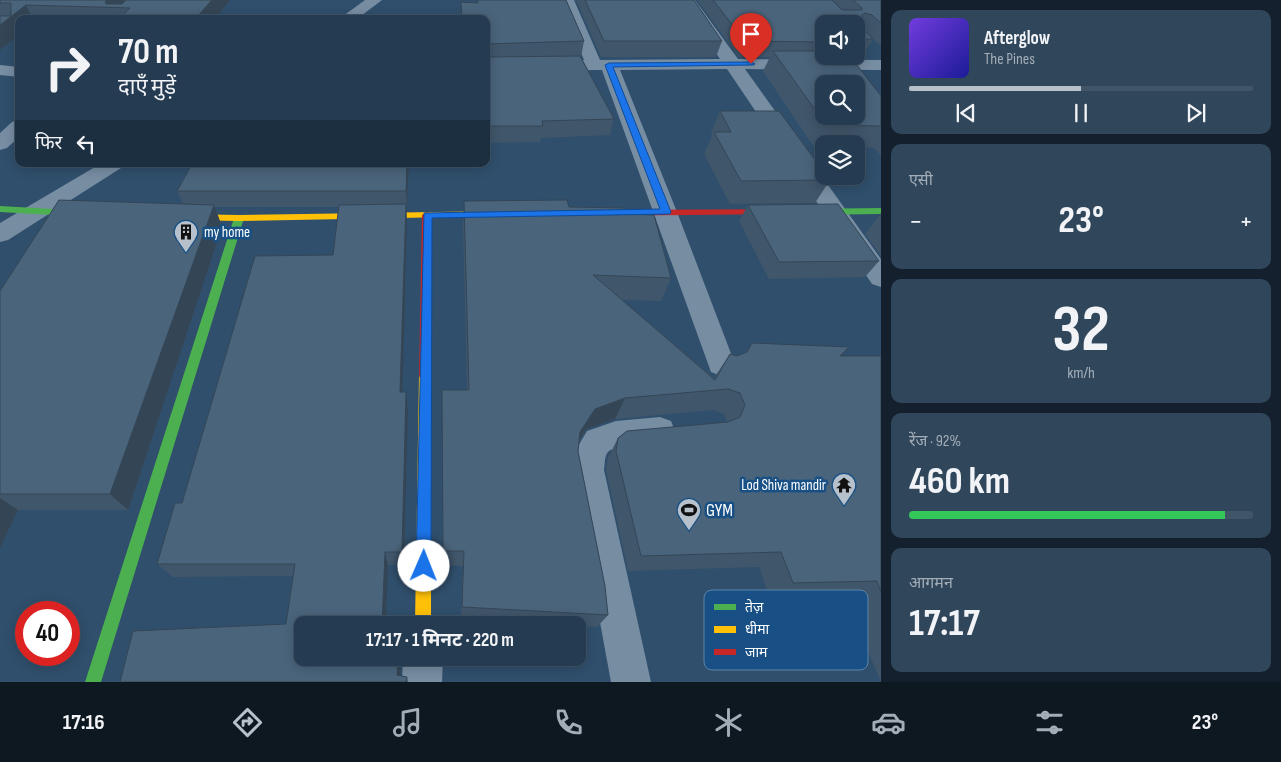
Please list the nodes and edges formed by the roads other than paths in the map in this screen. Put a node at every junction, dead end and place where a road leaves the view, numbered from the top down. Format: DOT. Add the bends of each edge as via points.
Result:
graph roads {
  1 [pos="375,0"];
  2 [pos="567,0"];
  3 [pos="688,0"];
  4 [pos="352,15"];
  5 [pos="869,47"];
  6 [pos="881,58"];
  7 [pos="732,64"];
  8 [pos="601,65"];
  9 [pos="490,66"];
  10 [pos="881,66"];
  11 [pos="0,70"];
  12 [pos="15,72"];
  13 [pos="15,130"];
  14 [pos="0,144"];
  15 [pos="109,167"];
  16 [pos="0,209"];
  17 [pos="835,211"];
  18 [pos="881,211"];
  19 [pos="35,212"];
  20 [pos="666,212"];
  21 [pos="65,213"];
  22 [pos="576,213"];
  23 [pos="104,214"];
  24 [pos="516,214"];
  25 [pos="427,215"];
  26 [pos="170,216"];
  27 [pos="239,218"];
  28 [pos="0,234"];
  29 [pos="50,237"];
  30 [pos="881,278"];
  31 [pos="722,364"];
  32 [pos="693,428"];
  33 [pos="423,616"];
  34 [pos="423,666"];
  35 [pos="93,682"];
  36 [pos="422,682"];
  37 [pos="631,682"];
  1 -- 4 [label="street"];
  2 -- 8 [label="street"];
  3 -- 7 [label="street"];
  5 -- 6 [label="street"];
  7 -- 8 [label="street"];
  7 -- 10 [label="street"];
  7 -- 17 [label="street"];
  8 -- 9 [label="street"];
  8 -- 20 [label="street"];
  11 -- 12 [label="street"];
  13 -- 14 [label="street"];
  15 -- 19 [label="street"];
  16 -- 19 [label="street"];
  17 -- 18 [label="street"];
  17 -- 20 [label="street"];
  17 -- 30 [label="street"];
  19 -- 21 [label="street"];
  19 -- 28 [label="street"];
  20 -- 22 [label="street"];
  20 -- 31 [label="street"];
  21 -- 23 [label="street"];
  21 -- 29 [label="street"];
  24 -- 25 [label="street"];
  25 -- 27 [label="street"];
  25 -- 33 [label="street"];
  26 -- 27 [label="street"];
  27 -- 35 [label="street"];
  32 -- 37 [label="street" via="616,435 598,440 590,453 588,470"];
  34 -- 36 [label="street"];
}
